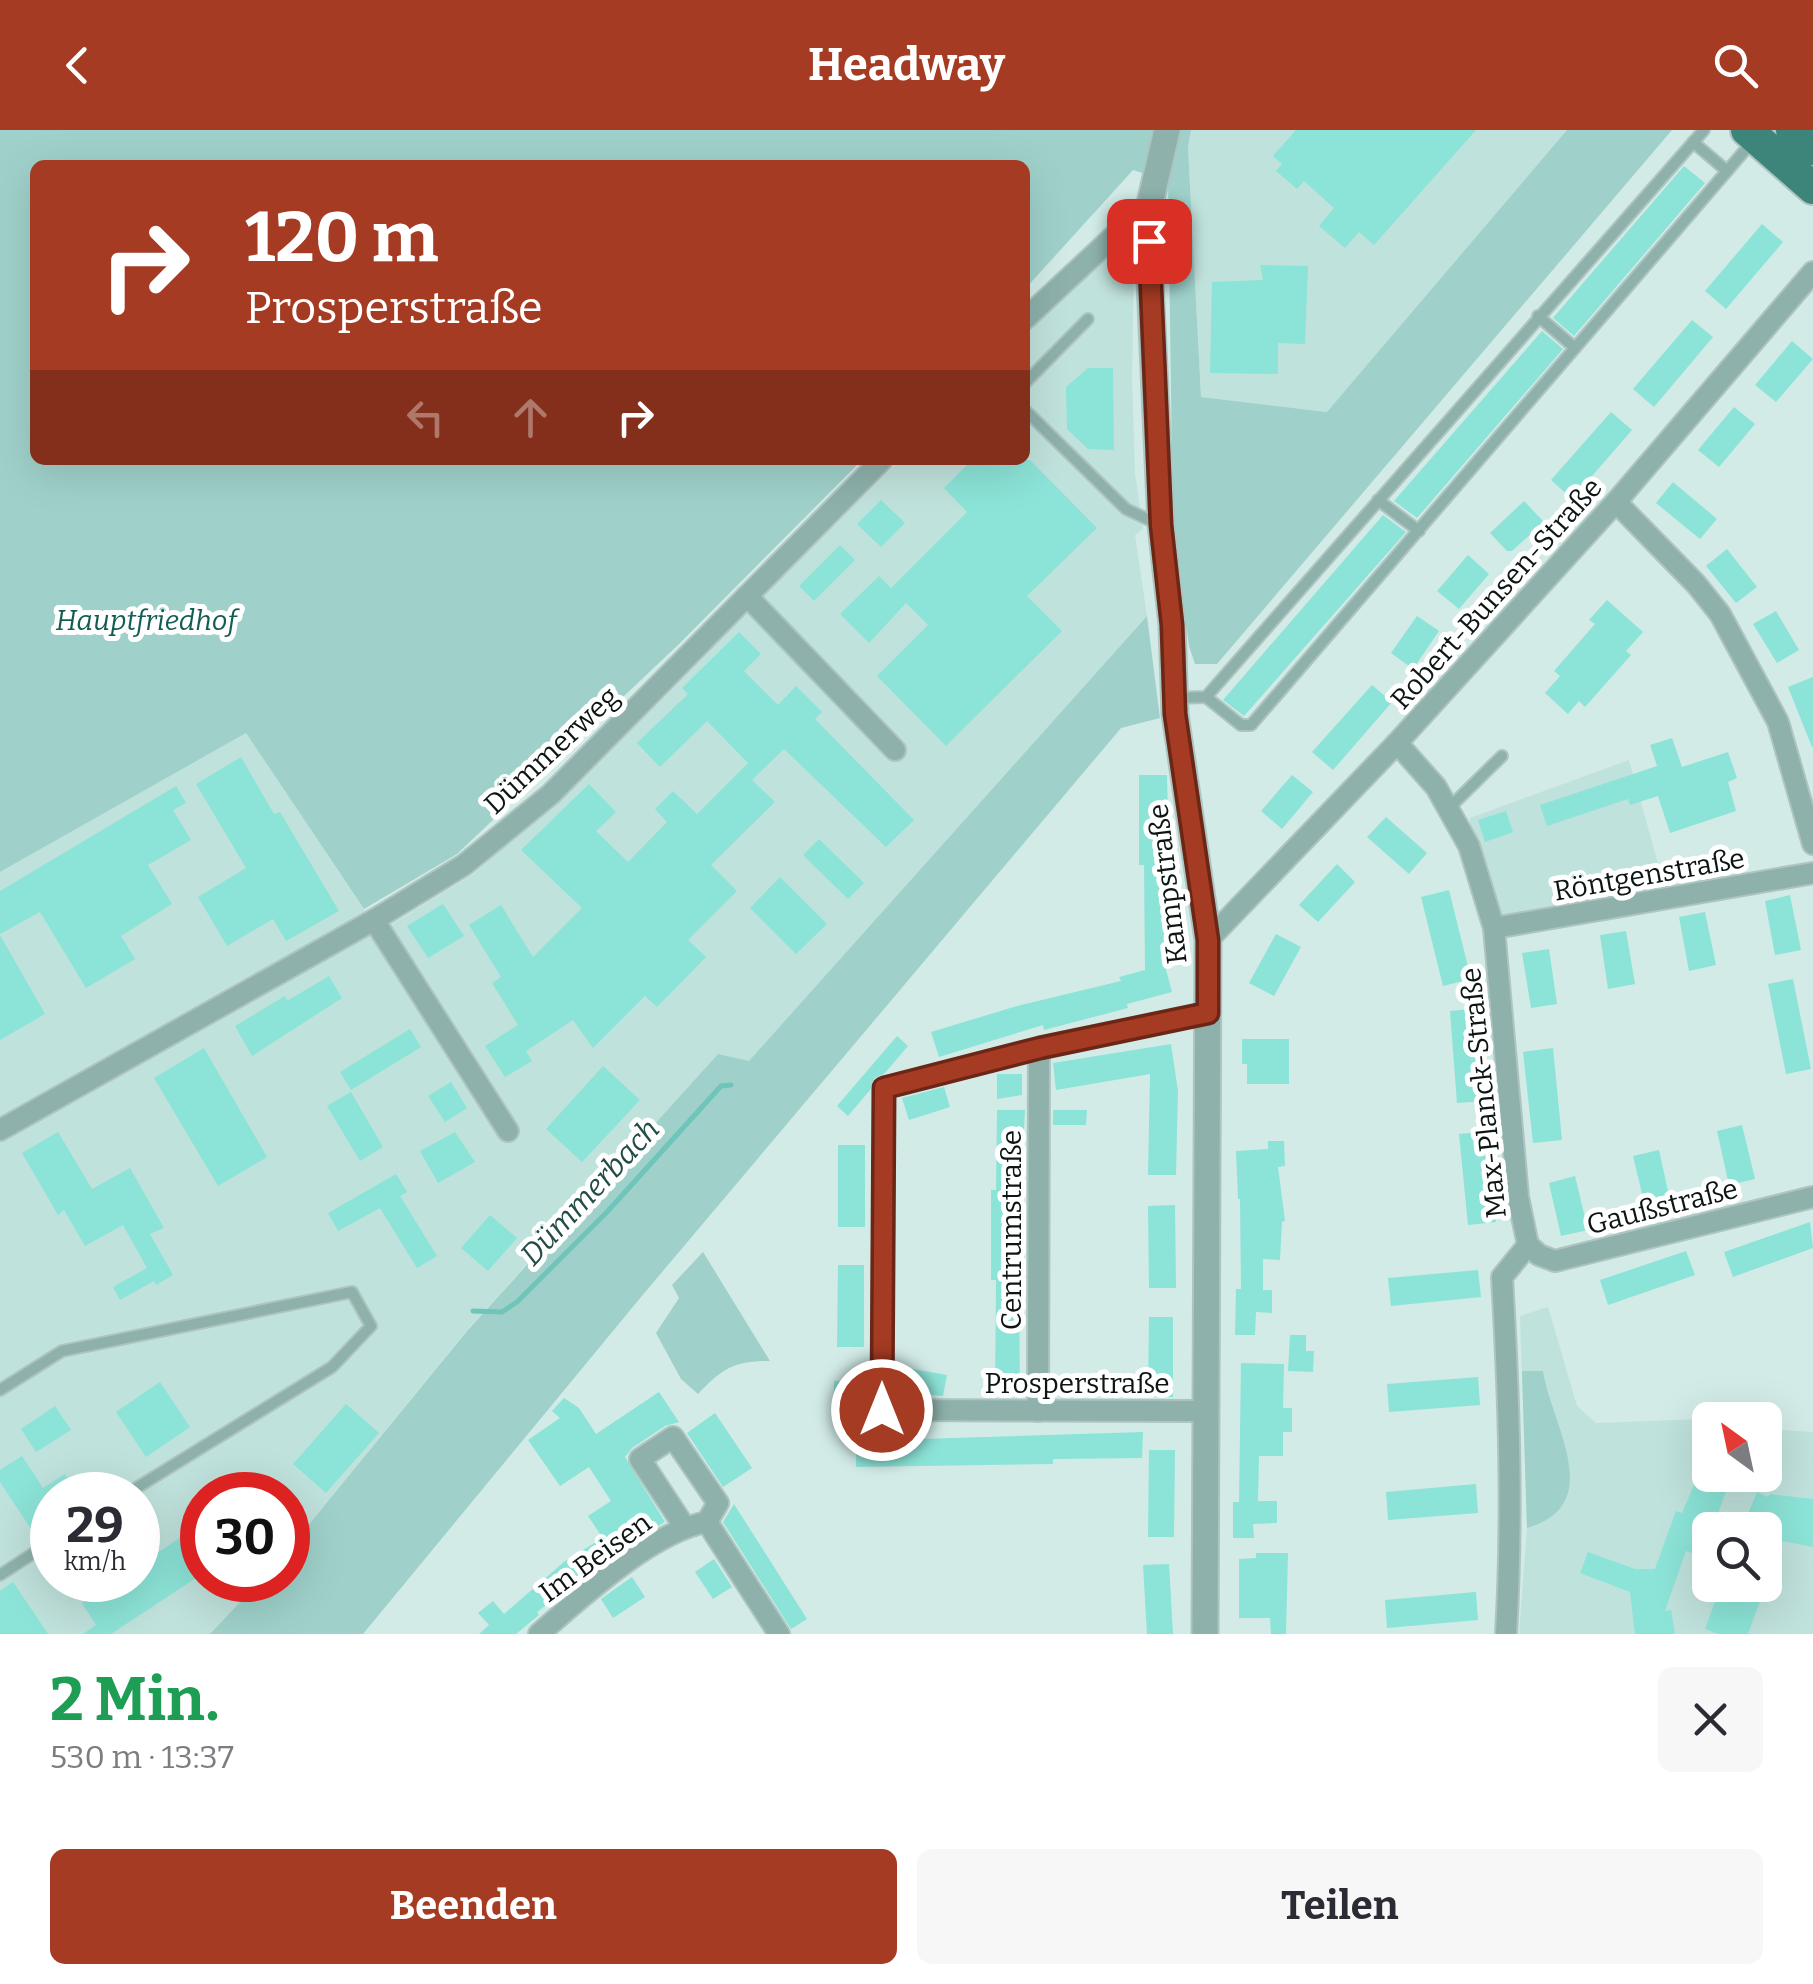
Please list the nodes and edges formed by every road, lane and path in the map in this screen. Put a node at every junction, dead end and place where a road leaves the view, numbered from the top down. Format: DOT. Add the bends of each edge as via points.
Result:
graph roads {
  1 [pos="1167,130"];
  2 [pos="1704,130"];
  3 [pos="1792,130"];
  4 [pos="1751,134"];
  5 [pos="1693,142"];
  6 [pos="1813,149"];
  7 [pos="1727,171"];
  8 [pos="1813,188"];
  9 [pos="1147,216"];
  10 [pos="1813,272"];
  11 [pos="1030,314"];
  12 [pos="1538,316"];
  13 [pos="1088,318"];
  14 [pos="1575,348"];
  15 [pos="1030,377"];
  16 [pos="1030,415"];
  17 [pos="877,465"];
  18 [pos="1378,500"];
  19 [pos="1616,502"];
  20 [pos="1161,525"];
  21 [pos="1419,531"];
  22 [pos="747,596"];
  23 [pos="1206,697"];
  24 [pos="1174,698"];
  25 [pos="1397,743"];
  26 [pos="895,750"];
  27 [pos="1502,756"];
  28 [pos="1448,809"];
  29 [pos="1813,844"];
  30 [pos="1813,873"];
  31 [pos="374,920"];
  32 [pos="1494,928"];
  33 [pos="1208,940"];
  34 [pos="1208,1013"];
  35 [pos="1040,1048"];
  36 [pos="0,1130"];
  37 [pos="508,1132"];
  38 [pos="1813,1197"];
  39 [pos="1528,1245"];
  40 [pos="0,1390"];
  41 [pos="1038,1411"];
  42 [pos="1206,1411"];
  43 [pos="160,1473"];
  44 [pos="706,1522"];
  45 [pos="684,1526"];
  46 [pos="30,1555"];
  47 [pos="0,1575"];
  48 [pos="539,1634"];
  49 [pos="779,1634"];
  50 [pos="1205,1634"];
  51 [pos="1506,1634"];
  1 -- 9 [label="street, Kampstraße"];
  2 -- 5 [label="lane"];
  3 -- 6 [label="main road"];
  4 -- 7 [label="lane"];
  4 -- 8 [label="main road"];
  5 -- 7 [label="lane"];
  5 -- 12 [label="lane"];
  7 -- 14 [label="lane"];
  9 -- 11 [label="street" via="1113,237"];
  9 -- 20 [label="street, Kampstraße"];
  10 -- 19 [label="street, Robert-Bunsen-Straße"];
  12 -- 14 [label="lane"];
  12 -- 18 [label="lane"];
  13 -- 15 [label="lane"];
  14 -- 21 [label="lane"];
  16 -- 20 [label="lane" via="1126,509"];
  17 -- 22 [label="street, Dümmerweg"];
  18 -- 21 [label="lane"];
  18 -- 23 [label="lane"];
  19 -- 25 [label="street, Robert-Bunsen-Straße"];
  19 -- 29 [label="street" via="1720,614 1778,722"];
  20 -- 24 [label="street, Kampstraße"];
  21 -- 23 [label="lane" via="1251,726"];
  22 -- 26 [label="street"];
  22 -- 31 [label="street, Dümmerweg" via="551,794 464,865"];
  23 -- 24 [label="lane"];
  24 -- 33 [label="street, Kampstraße"];
  25 -- 28 [label="street, Max-Planck-Straße"];
  25 -- 33 [label="street, Robert-Bunsen-Straße"];
  27 -- 28 [label="lane"];
  28 -- 32 [label="street, Max-Planck-Straße" via="1469,846"];
  30 -- 32 [label="street, Röntgenstraße"];
  31 -- 36 [label="street, Dümmerweg"];
  31 -- 37 [label="street"];
  32 -- 39 [label="street, Max-Planck-Straße"];
  33 -- 34 [label="street, Kampstraße"];
  34 -- 35 [label="street, Prosperstraße"];
  34 -- 42 [label="street, Kampstraße"];
  35 -- 41 [label="street, Centrumstraße"];
  35 -- 41 [label="street, Prosperstraße" via="884,1088 882,1410"];
  38 -- 39 [label="street, Gaußstraße" via="1555,1261"];
  39 -- 51 [label="street, Max-Planck-Straße" via="1502,1277 1512,1532"];
  40 -- 43 [label="lane" via="62,1351 352,1292 371,1326 332,1367"];
  41 -- 42 [label="street, Prosperstraße"];
  42 -- 50 [label="street, Kampstraße"];
  44 -- 45 [label="street, Im Beisen"];
  44 -- 45 [label="street, Im Beisen" via="718,1503 673,1437 640,1459"];
  44 -- 49 [label="street, Im Beisen"];
  45 -- 48 [label="street, Im Beisen" via="590,1588"];
  46 -- 47 [label="lane"];
}
